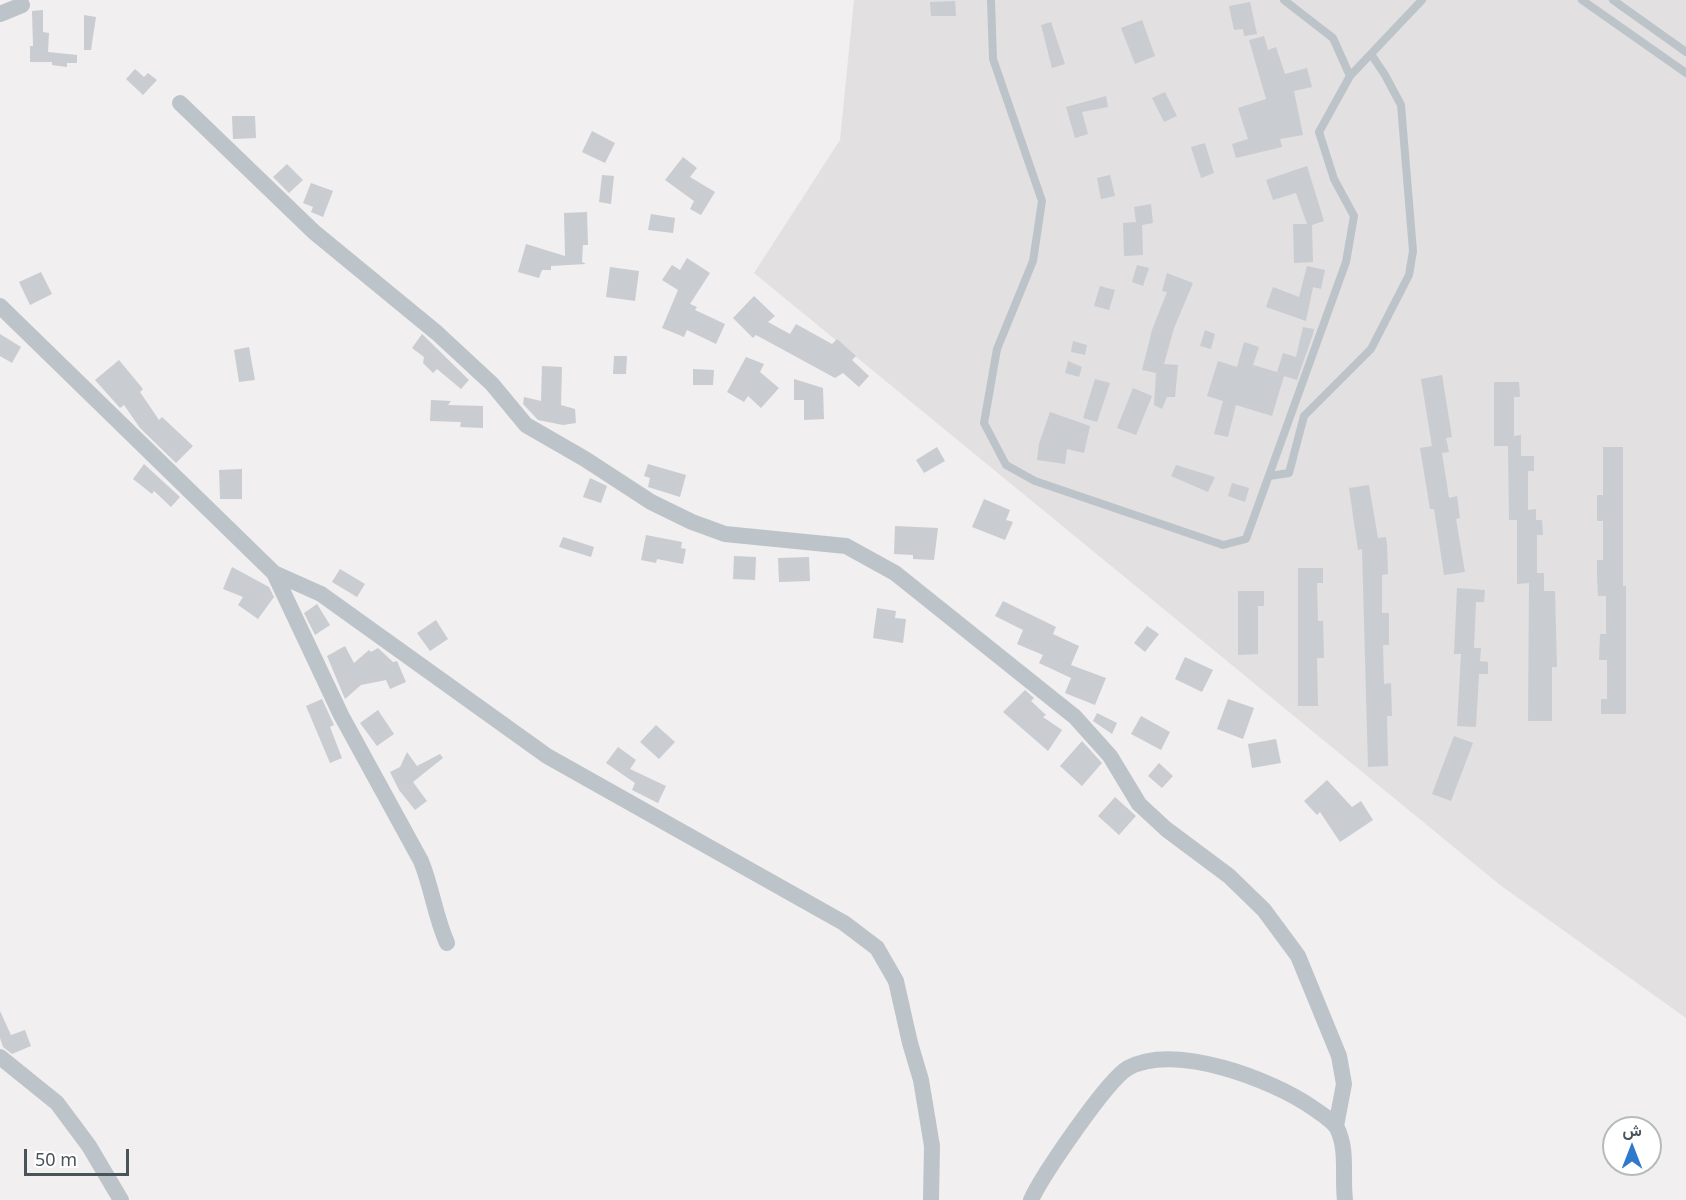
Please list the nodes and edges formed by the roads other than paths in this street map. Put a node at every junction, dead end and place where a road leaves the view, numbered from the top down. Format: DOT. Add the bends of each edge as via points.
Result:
graph roads {
  1 [pos="991,0"];
  2 [pos="1284,0"];
  3 [pos="1422,0"];
  4 [pos="1582,0"];
  5 [pos="1613,0"];
  6 [pos="22,5"];
  7 [pos="0,14"];
  8 [pos="1686,52"];
  9 [pos="1371,54"];
  10 [pos="1686,73"];
  11 [pos="1350,76"];
  12 [pos="180,103"];
  13 [pos="0,306"];
  14 [pos="1269,476"];
  15 [pos="274,573"];
  16 [pos="447,943"];
  17 [pos="0,1057"];
  18 [pos="1336,1126"];
  19 [pos="121,1200"];
  20 [pos="931,1200"];
  21 [pos="1031,1200"];
  22 [pos="1344,1200"];
  1 -- 14 [label="lane" via="993,59 1042,201 1033,261 998,348 984,423 1006,465 1035,481 1222,545 1246,539"];
  2 -- 11 [label="lane" via="1333,38"];
  3 -- 9 [label="lane"];
  4 -- 10 [label="lane"];
  5 -- 8 [label="lane"];
  6 -- 7 [label="street"];
  9 -- 11 [label="lane"];
  9 -- 14 [label="lane" via="1401,105 1413,250 1409,275 1371,349 1304,416 1289,473"];
  11 -- 14 [label="lane" via="1319,132 1334,179 1354,216 1346,262"];
  12 -- 18 [label="street" via="314,232 437,333 492,384 526,425 651,502 692,522 724,534 846,546 895,573 1075,717 1110,756 1139,804 1229,876 1264,910 1298,956 1339,1056 1344,1084"];
  13 -- 15 [label="street"];
  15 -- 16 [label="street" via="341,715 421,861"];
  15 -- 20 [label="street" via="321,594 547,756 844,923 877,948 896,981 921,1080 932,1146"];
  17 -- 19 [label="street" via="57,1103 89,1146"];
  18 -- 21 [label="street" via="1290,1092 1227,1068 1181,1061 1151,1062 1128,1068 1105,1090"];
  18 -- 22 [label="street" via="1343,1146"];
}
